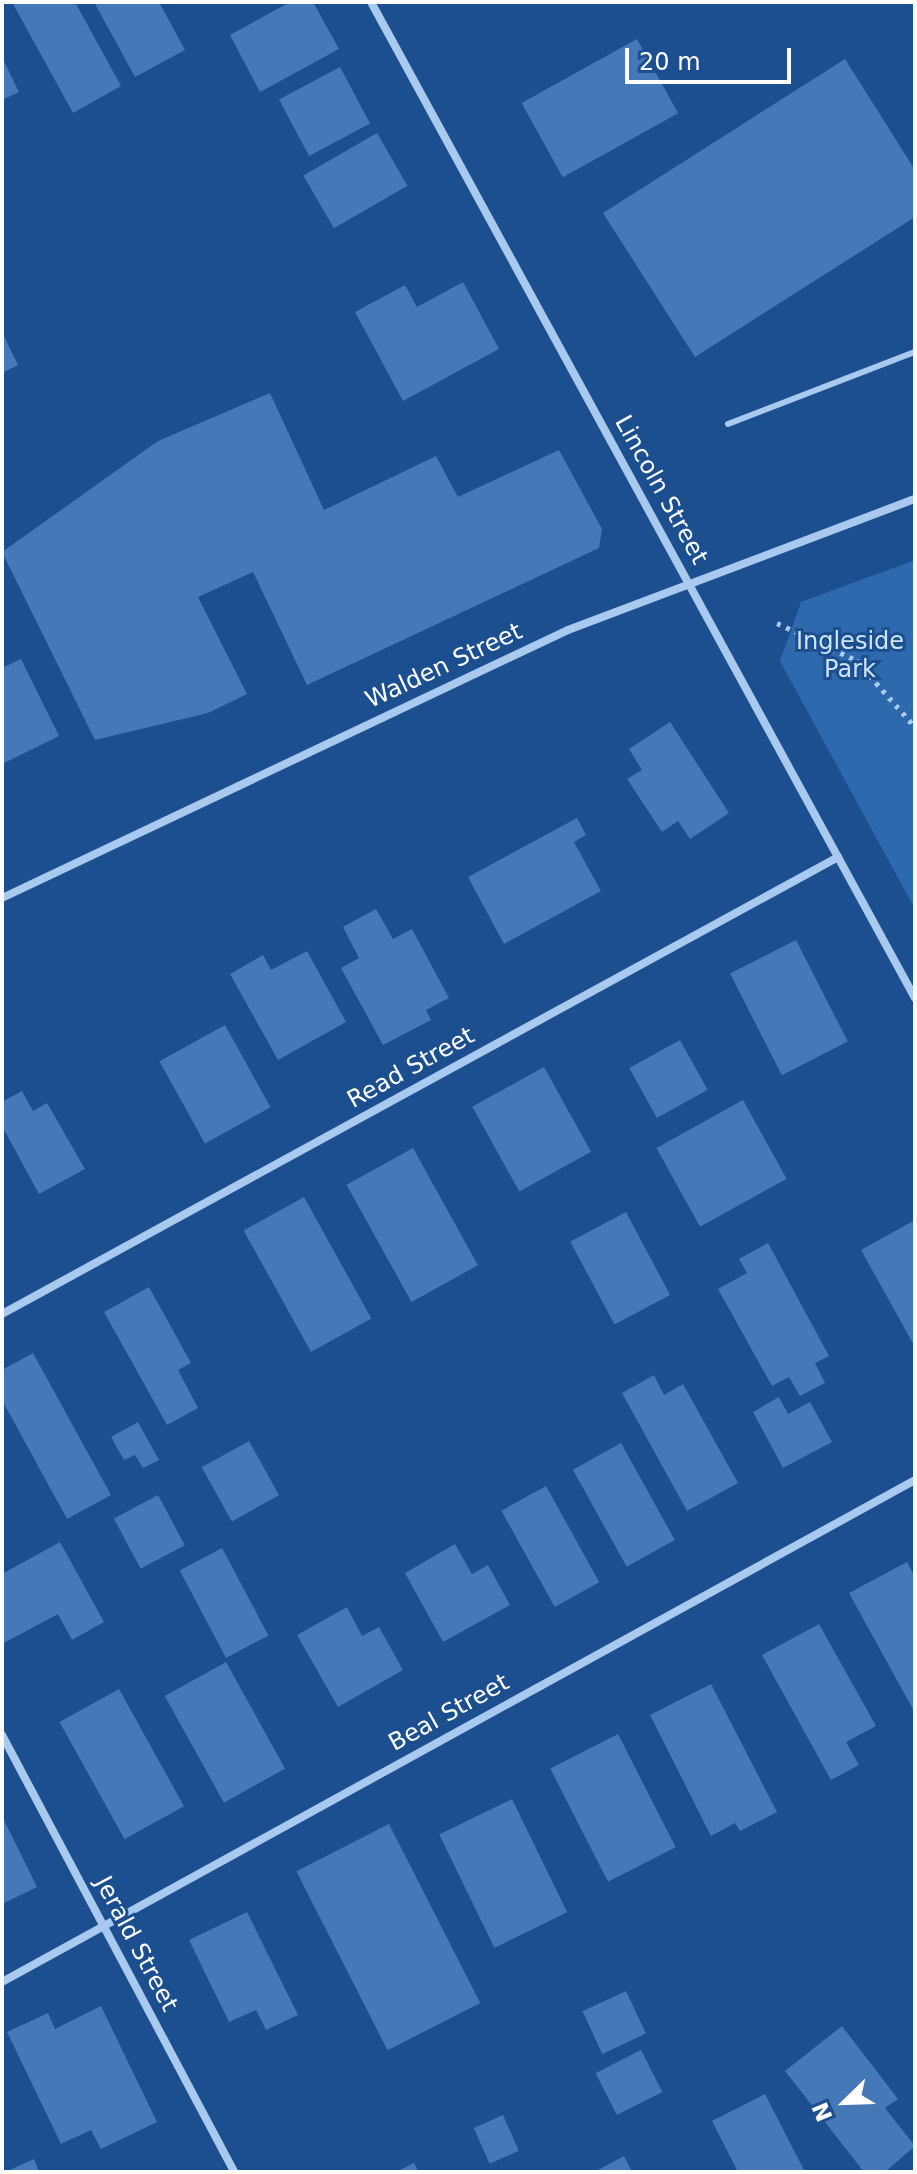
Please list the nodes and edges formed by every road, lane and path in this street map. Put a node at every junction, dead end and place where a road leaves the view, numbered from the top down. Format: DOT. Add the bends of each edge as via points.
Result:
graph roads {
  1 [pos="371,2"];
  2 [pos="915,352"];
  3 [pos="728,424"];
  4 [pos="915,499"];
  5 [pos="689,583"];
  6 [pos="777,623"];
  7 [pos="915,727"];
  8 [pos="838,857"];
  9 [pos="2,898"];
  10 [pos="915,998"];
  11 [pos="2,1314"];
  12 [pos="915,1480"];
  13 [pos="2,1735"];
  14 [pos="103,1926"];
  15 [pos="2,1982"];
  16 [pos="234,2172"];
  1 -- 5 [label="street, Lincoln Street"];
  2 -- 3 [label="lane"];
  4 -- 5 [label="street, Walden Street"];
  5 -- 8 [label="street, Lincoln Street"];
  5 -- 9 [label="street, Walden Street" via="515,654"];
  6 -- 7 [label="path" via="856,660"];
  8 -- 10 [label="street, Lincoln Street"];
  8 -- 11 [label="street, Read Street"];
  12 -- 14 [label="street, Beal Street"];
  13 -- 14 [label="street, Jerald Street"];
  14 -- 15 [label="street, Beal Street"];
  14 -- 16 [label="street, Jerald Street"];
}
